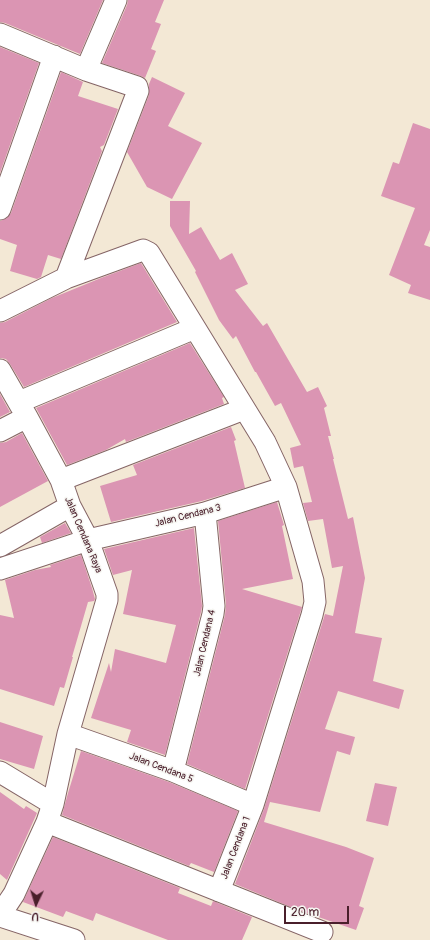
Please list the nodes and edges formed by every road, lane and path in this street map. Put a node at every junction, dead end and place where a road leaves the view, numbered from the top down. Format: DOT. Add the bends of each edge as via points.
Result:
graph roads {
  1 [pos="116,0"];
  2 [pos="0,34"];
  3 [pos="54,56"];
  4 [pos="86,70"];
  5 [pos="0,209"];
  6 [pos="66,278"];
  7 [pos="0,311"];
  8 [pos="195,328"];
  9 [pos="0,370"];
  10 [pos="244,409"];
  11 [pos="23,410"];
  12 [pos="0,431"];
  13 [pos="61,480"];
  14 [pos="286,487"];
  15 [pos="70,506"];
  16 [pos="205,513"];
  17 [pos="88,540"];
  18 [pos="0,546"];
  19 [pos="0,569"];
  20 [pos="68,734"];
  21 [pos="173,771"];
  22 [pos="0,772"];
  23 [pos="253,805"];
  24 [pos="50,813"];
  25 [pos="7,889"];
  26 [pos="219,891"];
  27 [pos="0,916"];
  28 [pos="322,932"];
  29 [pos="74,940"];
  1 -- 4 [label="street"];
  2 -- 3 [label="street"];
  3 -- 4 [label="street"];
  3 -- 5 [label="street"];
  4 -- 6 [label="street" via="137,87 138,90"];
  6 -- 7 [label="street"];
  6 -- 8 [label="street, Jalan Cendana 1" via="146,251"];
  8 -- 10 [label="street, Jalan Cendana 1"];
  8 -- 11 [label="street"];
  9 -- 11 [label="street, Jalan Cendana Raya"];
  10 -- 13 [label="street"];
  10 -- 14 [label="street, Jalan Cendana 1" via="265,442"];
  11 -- 12 [label="street"];
  11 -- 13 [label="street, Jalan Cendana Raya"];
  13 -- 15 [label="street, Jalan Cendana Raya"];
  14 -- 16 [label="street, Jalan Cendana 3"];
  14 -- 23 [label="street, Jalan Cendana 1" via="313,581 315,602"];
  15 -- 17 [label="street, Jalan Cendana Raya"];
  15 -- 18 [label="street"];
  16 -- 17 [label="street, Jalan Cendana 3"];
  16 -- 21 [label="street, Jalan Cendana 4" via="214,606"];
  17 -- 19 [label="street, Jalan Cendana 3"];
  17 -- 20 [label="street, Jalan Cendana Raya" via="106,589 107,600"];
  20 -- 21 [label="street, Jalan Cendana 5"];
  20 -- 24 [label="street, Jalan Cendana Raya"];
  21 -- 23 [label="street, Jalan Cendana 5"];
  22 -- 24 [label="street"];
  23 -- 26 [label="street, Jalan Cendana 1"];
  24 -- 25 [label="street, Jalan Cendana Raya"];
  24 -- 26 [label="street"];
  25 -- 27 [label="street, Jalan Cendana Raya"];
  26 -- 28 [label="street"];
  27 -- 29 [label="street"];
}
